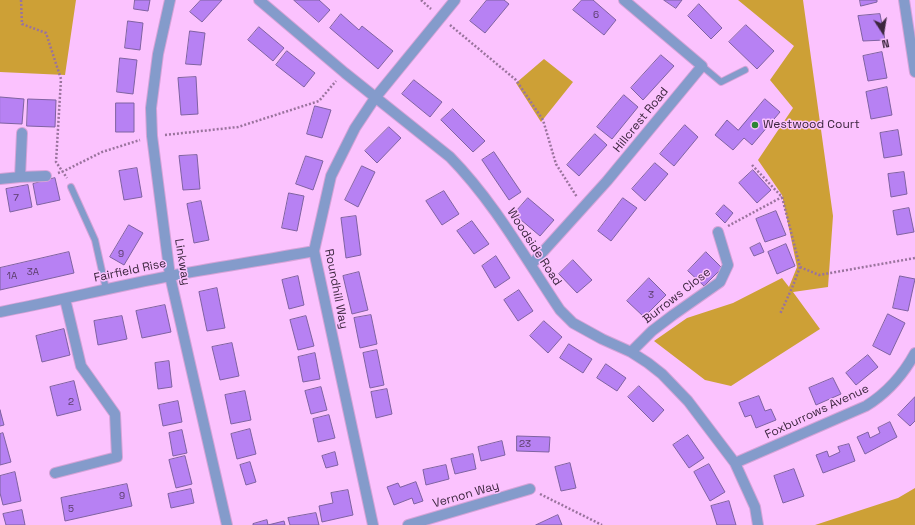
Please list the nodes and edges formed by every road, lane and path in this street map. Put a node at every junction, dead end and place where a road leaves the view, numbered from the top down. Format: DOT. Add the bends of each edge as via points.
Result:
graph roads {
  1 [pos="21,0"];
  2 [pos="170,0"];
  3 [pos="259,0"];
  4 [pos="421,0"];
  5 [pos="455,0"];
  6 [pos="624,0"];
  7 [pos="904,0"];
  8 [pos="441,17"];
  9 [pos="702,66"];
  10 [pos="746,70"];
  11 [pos="915,72"];
  12 [pos="338,79"];
  13 [pos="375,98"];
  14 [pos="22,134"];
  15 [pos="152,136"];
  16 [pos="752,165"];
  17 [pos="64,171"];
  18 [pos="46,176"];
  19 [pos="20,177"];
  20 [pos="0,178"];
  21 [pos="71,187"];
  22 [pos="782,197"];
  23 [pos="584,208"];
  24 [pos="718,232"];
  25 [pos="314,251"];
  26 [pos="915,258"];
  27 [pos="531,265"];
  28 [pos="800,267"];
  29 [pos="170,276"];
  30 [pos="106,289"];
  31 [pos="65,299"];
  32 [pos="0,312"];
  33 [pos="780,314"];
  34 [pos="631,352"];
  35 [pos="915,352"];
  36 [pos="735,463"];
  37 [pos="55,473"];
  38 [pos="530,489"];
  39 [pos="227,525"];
  40 [pos="373,525"];
  41 [pos="408,525"];
  42 [pos="602,525"];
  43 [pos="758,525"];
  1 -- 17 [label="path" via="22,24 46,33 61,79 56,162"];
  2 -- 15 [label="street, Linkway" via="158,54 151,108"];
  3 -- 13 [label="street, Woodside Road"];
  4 -- 8 [label="path"];
  5 -- 8 [label="street, Roundhill Way"];
  6 -- 9 [label="street"];
  7 -- 11 [label="street"];
  8 -- 13 [label="street, Roundhill Way"];
  8 -- 23 [label="path" via="516,80 543,120 556,164"];
  9 -- 10 [label="lane" via="721,82"];
  9 -- 23 [label="street, Hillcrest Road"];
  12 -- 15 [label="path" via="319,101 238,127"];
  13 -- 25 [label="street, Roundhill Way" via="355,128 331,176"];
  13 -- 27 [label="street, Woodside Road" via="450,157 500,217"];
  14 -- 19 [label="street"];
  15 -- 17 [label="path" via="102,152"];
  15 -- 29 [label="street, Linkway"];
  16 -- 22 [label="path"];
  17 -- 18 [label="path"];
  17 -- 21 [label="path"];
  18 -- 19 [label="street"];
  19 -- 20 [label="street"];
  21 -- 30 [label="lane" via="94,240"];
  22 -- 24 [label="path"];
  22 -- 28 [label="path"];
  23 -- 27 [label="street, Hillcrest Road"];
  24 -- 34 [label="street, Burrows Close" via="728,264 720,282 662,323"];
  25 -- 29 [label="street, Fairfield Rise"];
  25 -- 40 [label="street, Roundhill Way"];
  26 -- 28 [label="path" via="819,275"];
  27 -- 34 [label="street, Woodside Road" via="560,310 573,323"];
  28 -- 33 [label="path"];
  29 -- 30 [label="street, Fairfield Rise"];
  29 -- 39 [label="street, Linkway"];
  30 -- 31 [label="street, Fairfield Rise"];
  31 -- 32 [label="street, Fairfield Rise"];
  31 -- 37 [label="street" via="81,366 115,414 117,457"];
  34 -- 36 [label="street, Woodside Road" via="662,374 688,401"];
  35 -- 36 [label="street, Foxburrows Avenue" via="892,386 866,406"];
  36 -- 43 [label="street, Woodside Road" via="755,507"];
  38 -- 41 [label="street, Vernon Way"];
  38 -- 42 [label="path"];
}
